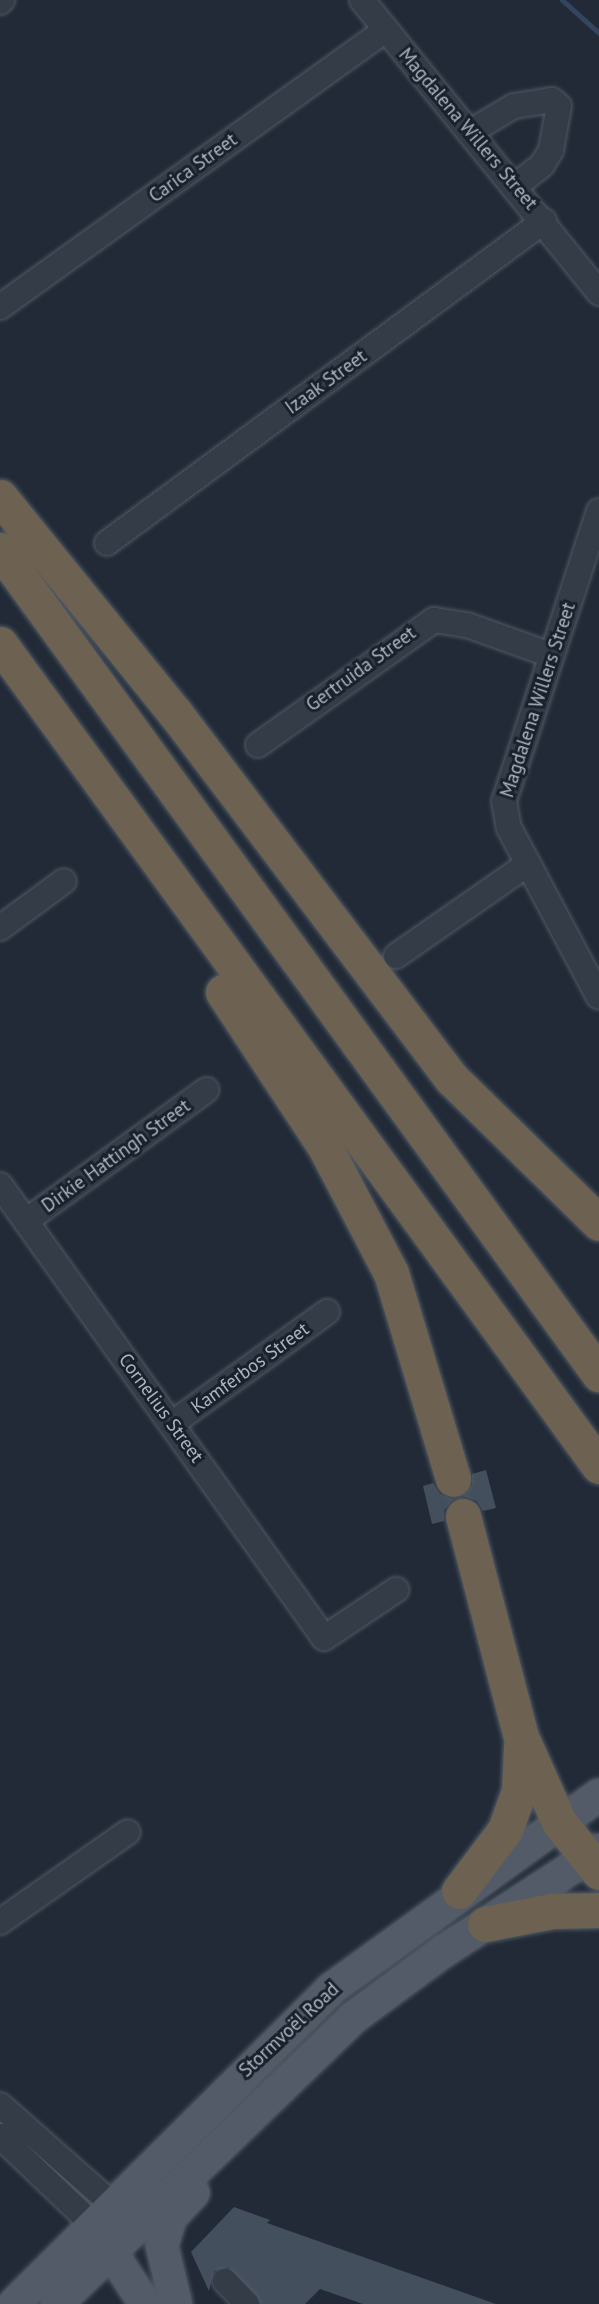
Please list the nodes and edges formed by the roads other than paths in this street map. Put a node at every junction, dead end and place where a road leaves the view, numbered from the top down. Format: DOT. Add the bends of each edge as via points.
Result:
graph roads {
  1 [pos="362,0"];
  2 [pos="386,30"];
  3 [pos="470,132"];
  4 [pos="515,186"];
  5 [pos="544,222"];
  6 [pos="599,293"];
  7 [pos="0,307"];
  8 [pos="0,496"];
  9 [pos="599,511"];
  10 [pos="107,543"];
  11 [pos="0,550"];
  12 [pos="0,644"];
  13 [pos="551,655"];
  14 [pos="0,657"];
  15 [pos="258,745"];
  16 [pos="528,863"];
  17 [pos="64,881"];
  18 [pos="0,928"];
  19 [pos="396,956"];
  20 [pos="599,997"];
  21 [pos="206,1090"];
  22 [pos="0,1185"];
  23 [pos="26,1221"];
  24 [pos="599,1223"];
  25 [pos="327,1312"];
  26 [pos="599,1374"];
  27 [pos="173,1423"];
  28 [pos="599,1466"];
  29 [pos="453,1479"];
  30 [pos="463,1516"];
  31 [pos="396,1590"];
  32 [pos="521,1737"];
  33 [pos="599,1795"];
  34 [pos="559,1822"];
  35 [pos="128,1832"];
  36 [pos="595,1860"];
  37 [pos="459,1891"];
  38 [pos="599,1910"];
  39 [pos="0,1922"];
  40 [pos="485,1924"];
  41 [pos="274,2095"];
  42 [pos="0,2105"];
  43 [pos="0,2136"];
  44 [pos="102,2214"];
  45 [pos="122,2239"];
  46 [pos="225,2281"];
  47 [pos="60,2300"];
  48 [pos="14,2304"];
  49 [pos="138,2304"];
  50 [pos="145,2304"];
  51 [pos="175,2304"];
  52 [pos="247,2304"];
  1 -- 2 [label="street, Magdalena Willers Street"];
  2 -- 3 [label="street, Magdalena Willers Street"];
  2 -- 7 [label="street, Carica Street"];
  3 -- 4 [label="street, Magdalena Willers Street"];
  3 -- 4 [label="street" via="514,106 552,100 559,106 551,149 542,166"];
  4 -- 5 [label="street, Magdalena Willers Street"];
  5 -- 6 [label="street, Magdalena Willers Street"];
  5 -- 10 [label="street, Izaak Street"];
  8 -- 24 [label="highway" via="175,713 451,1078"];
  9 -- 13 [label="street, Magdalena Willers Street"];
  11 -- 26 [label="highway"];
  12 -- 28 [label="highway"];
  13 -- 15 [label="street, Gertruida Street" via="467,625 434,620"];
  13 -- 16 [label="street, Magdalena Willers Street" via="504,800 509,828"];
  14 -- 29 [label="highway" via="324,1144 359,1206 391,1273"];
  16 -- 19 [label="street"];
  16 -- 20 [label="street, Magdalena Willers Street"];
  17 -- 18 [label="street"];
  21 -- 23 [label="street, Dirkie Hattingh Street"];
  22 -- 23 [label="street, Cornelius Street"];
  23 -- 27 [label="street, Cornelius Street"];
  25 -- 27 [label="street, Kamferbos Street"];
  27 -- 31 [label="street, Cornelius Street" via="320,1633 329,1638"];
  30 -- 32 [label="highway"];
  32 -- 34 [label="highway"];
  32 -- 37 [label="highway" via="514,1807 491,1852"];
  33 -- 34 [label="main road, Stormvoël Road"];
  34 -- 36 [label="highway"];
  34 -- 37 [label="main road, Stormvoël Road"];
  35 -- 39 [label="street"];
  36 -- 40 [label="main road, Stormvoël Road"];
  37 -- 44 [label="main road, Stormvoël Road" via="320,1998"];
  38 -- 40 [label="highway" via="552,1911"];
  40 -- 41 [label="main road, Stormvoël Road" via="353,2018"];
  41 -- 45 [label="main road, Stormvoël Road"];
  41 -- 51 [label="main road" via="165,2230 164,2266"];
  42 -- 44 [label="street"];
  43 -- 44 [label="street"];
  44 -- 45 [label="main road"];
  44 -- 48 [label="main road, Stormvoël Road"];
  45 -- 47 [label="main road, Stormvoël Road"];
  45 -- 50 [label="main road"];
  45 -- 51 [label="main road"];
  46 -- 52 [label="street"];
  47 -- 49 [label="main road" via="104,2289"];
}
